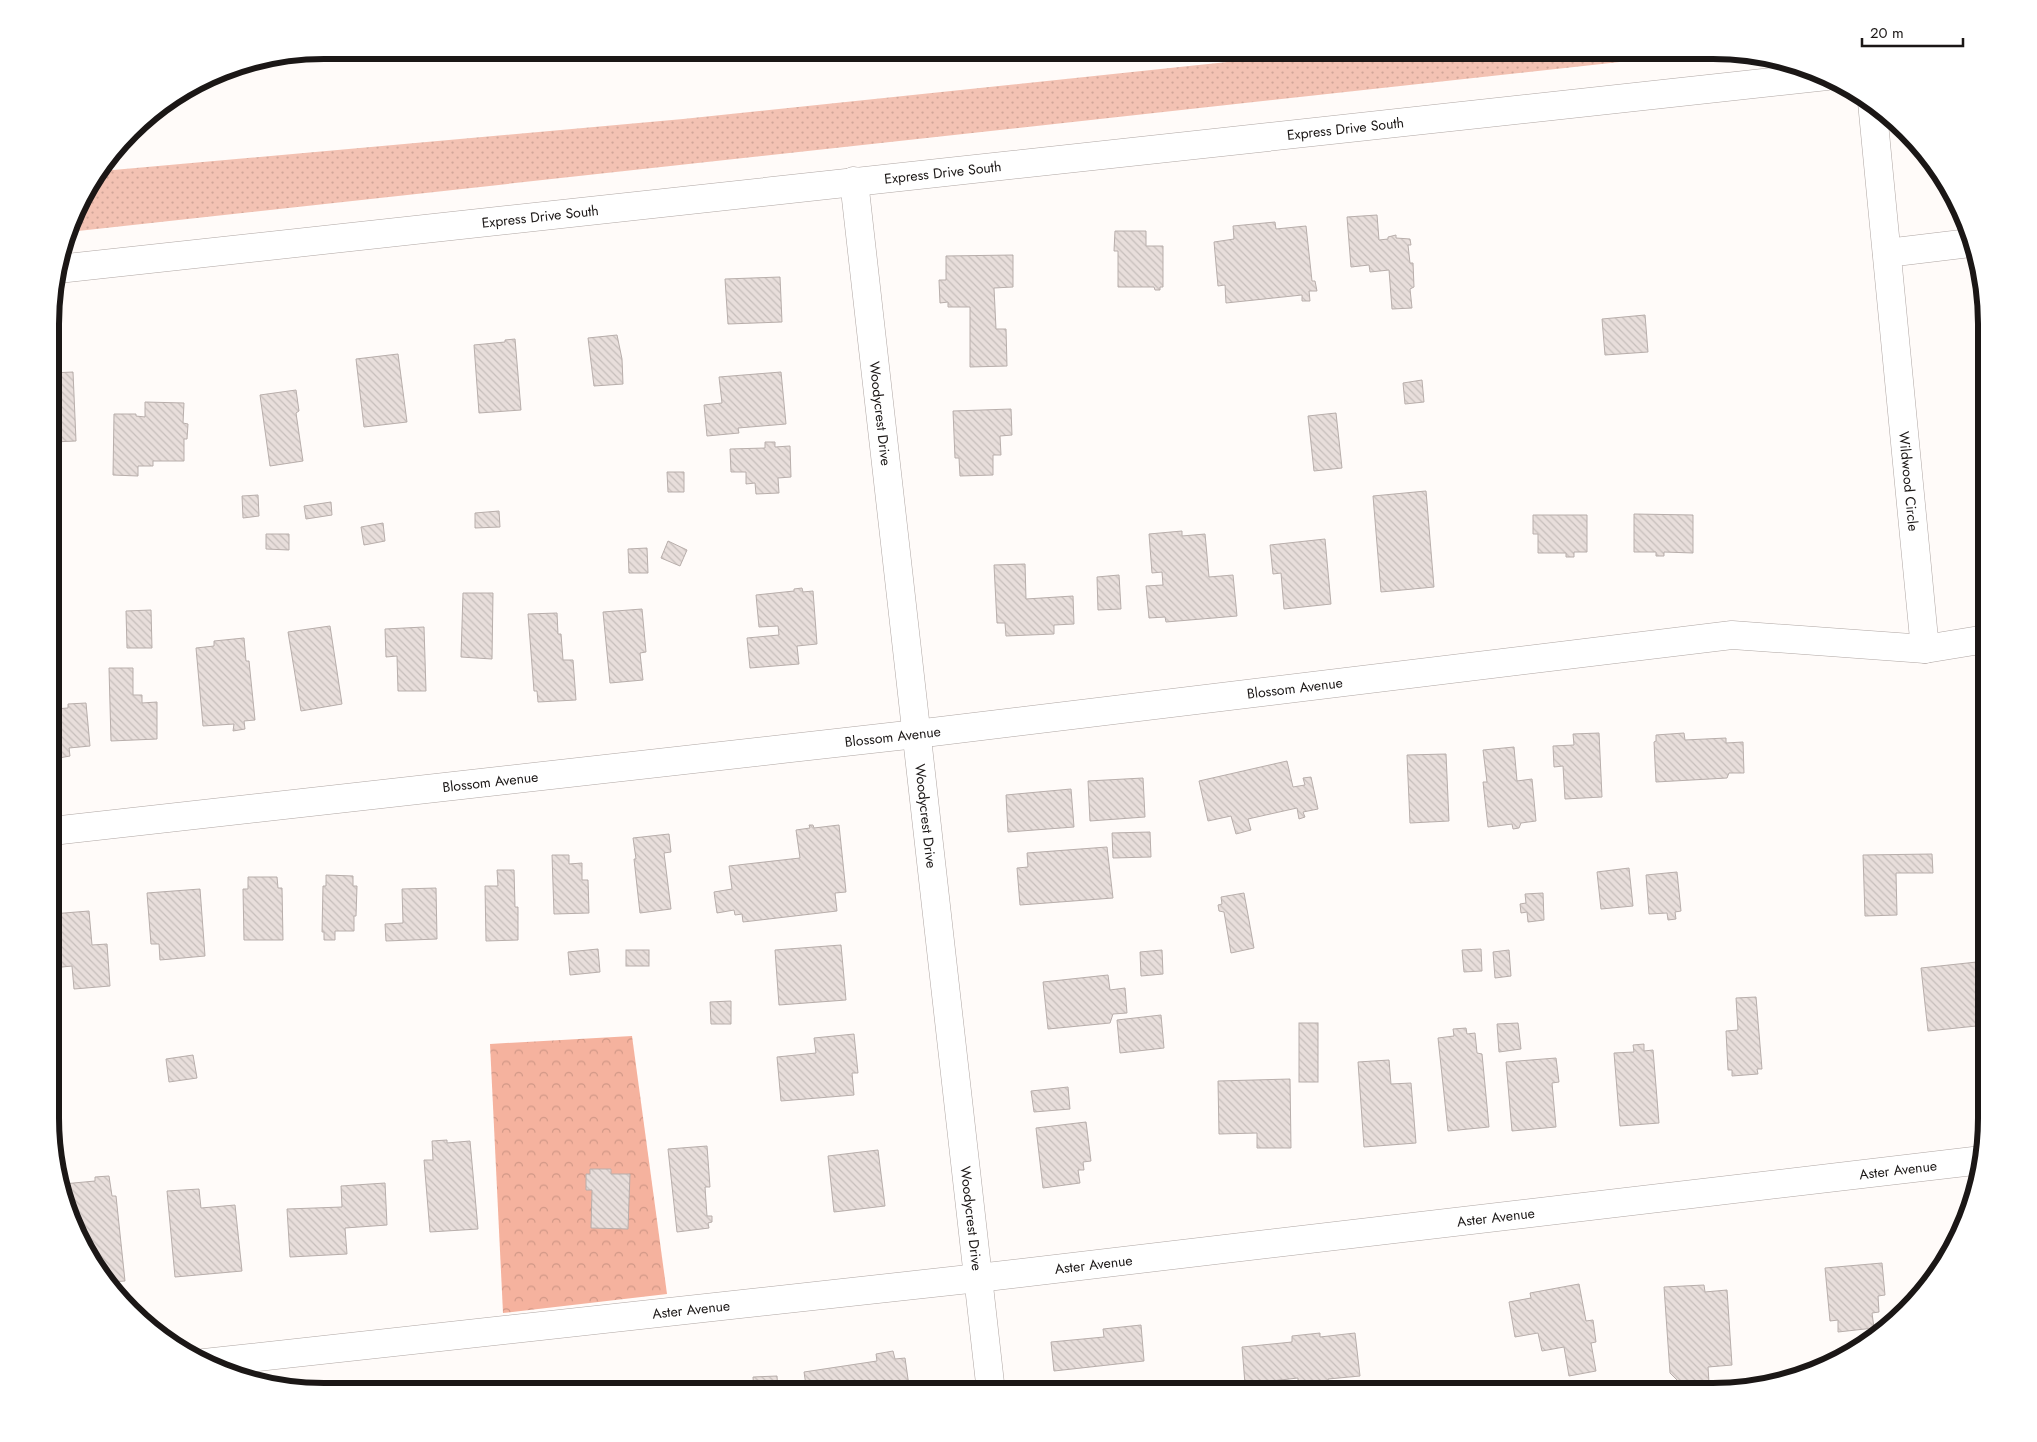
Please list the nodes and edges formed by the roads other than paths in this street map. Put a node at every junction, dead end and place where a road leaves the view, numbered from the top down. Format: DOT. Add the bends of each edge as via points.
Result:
graph roads {
  1 [pos="1811,78"];
  2 [pos="1873,112"];
  3 [pos="854,181"];
  4 [pos="1965,244"];
  5 [pos="1887,253"];
  6 [pos="65,268"];
  7 [pos="1978,640"];
  8 [pos="1925,649"];
  9 [pos="916,734"];
  10 [pos="59,830"];
  11 [pos="1975,1161"];
  12 [pos="978,1278"];
  13 [pos="218,1361"];
  14 [pos="990,1383"];
  1 -- 3 [label="street, Express Drive South"];
  2 -- 5 [label="street, Wildwood Circle"];
  3 -- 6 [label="street, Express Drive South"];
  3 -- 9 [label="street, Woodycrest Drive"];
  4 -- 5 [label="street"];
  5 -- 8 [label="street, Wildwood Circle"];
  7 -- 8 [label="street"];
  8 -- 9 [label="street, Blossom Avenue" via="1732,635"];
  9 -- 10 [label="street, Blossom Avenue"];
  9 -- 12 [label="street, Woodycrest Drive"];
  11 -- 12 [label="street, Aster Avenue"];
  12 -- 13 [label="street, Aster Avenue"];
  12 -- 14 [label="street, Woodycrest Drive"];
}
